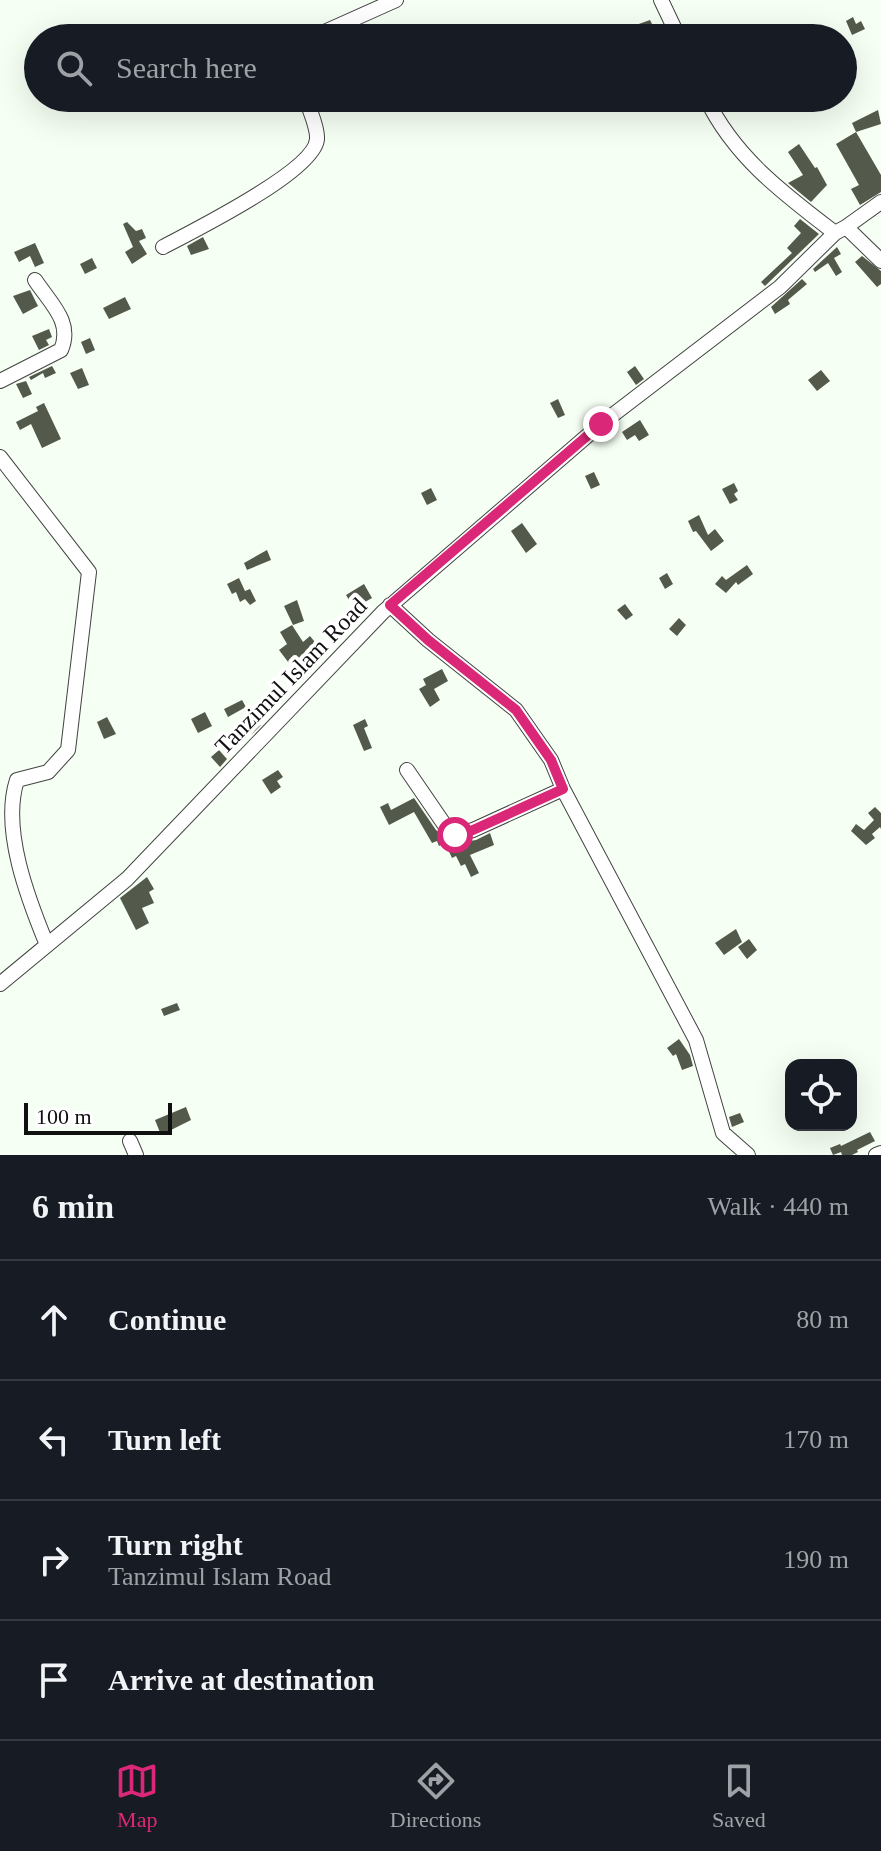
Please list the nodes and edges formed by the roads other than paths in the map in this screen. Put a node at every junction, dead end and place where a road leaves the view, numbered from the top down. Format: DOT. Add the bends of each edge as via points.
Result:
graph roads {
  1 [pos="396,0"];
  2 [pos="661,0"];
  3 [pos="342,24"];
  4 [pos="672,24"];
  5 [pos="310,112"];
  6 [pos="712,112"];
  7 [pos="881,202"];
  8 [pos="841,230"];
  9 [pos="163,247"];
  10 [pos="881,261"];
  11 [pos="35,280"];
  12 [pos="0,381"];
  13 [pos="0,457"];
  14 [pos="390,605"];
  15 [pos="407,770"];
  16 [pos="563,789"];
  17 [pos="5,800"];
  18 [pos="47,945"];
  19 [pos="0,984"];
  20 [pos="748,1155"];
  1 -- 3 [label="street"];
  2 -- 4 [label="street"];
  5 -- 9 [label="street" via="317,138 314,151 275,185"];
  6 -- 8 [label="street" via="738,149 775,187"];
  7 -- 8 [label="street, Tanzimul Islam Road"];
  8 -- 10 [label="street"];
  8 -- 14 [label="street, Tanzimul Islam Road" via="780,287 601,424"];
  11 -- 12 [label="street" via="67,335 61,350"];
  13 -- 17 [label="street" via="89,572 68,750 48,772 17,780"];
  14 -- 16 [label="street" via="516,710 551,760"];
  14 -- 18 [label="street, Tanzimul Islam Road" via="127,879"];
  15 -- 16 [label="street" via="455,835"];
  16 -- 20 [label="street" via="696,1040 723,1133"];
  17 -- 18 [label="street" via="23,888"];
  18 -- 19 [label="street, Tanzimul Islam Road"];
}
